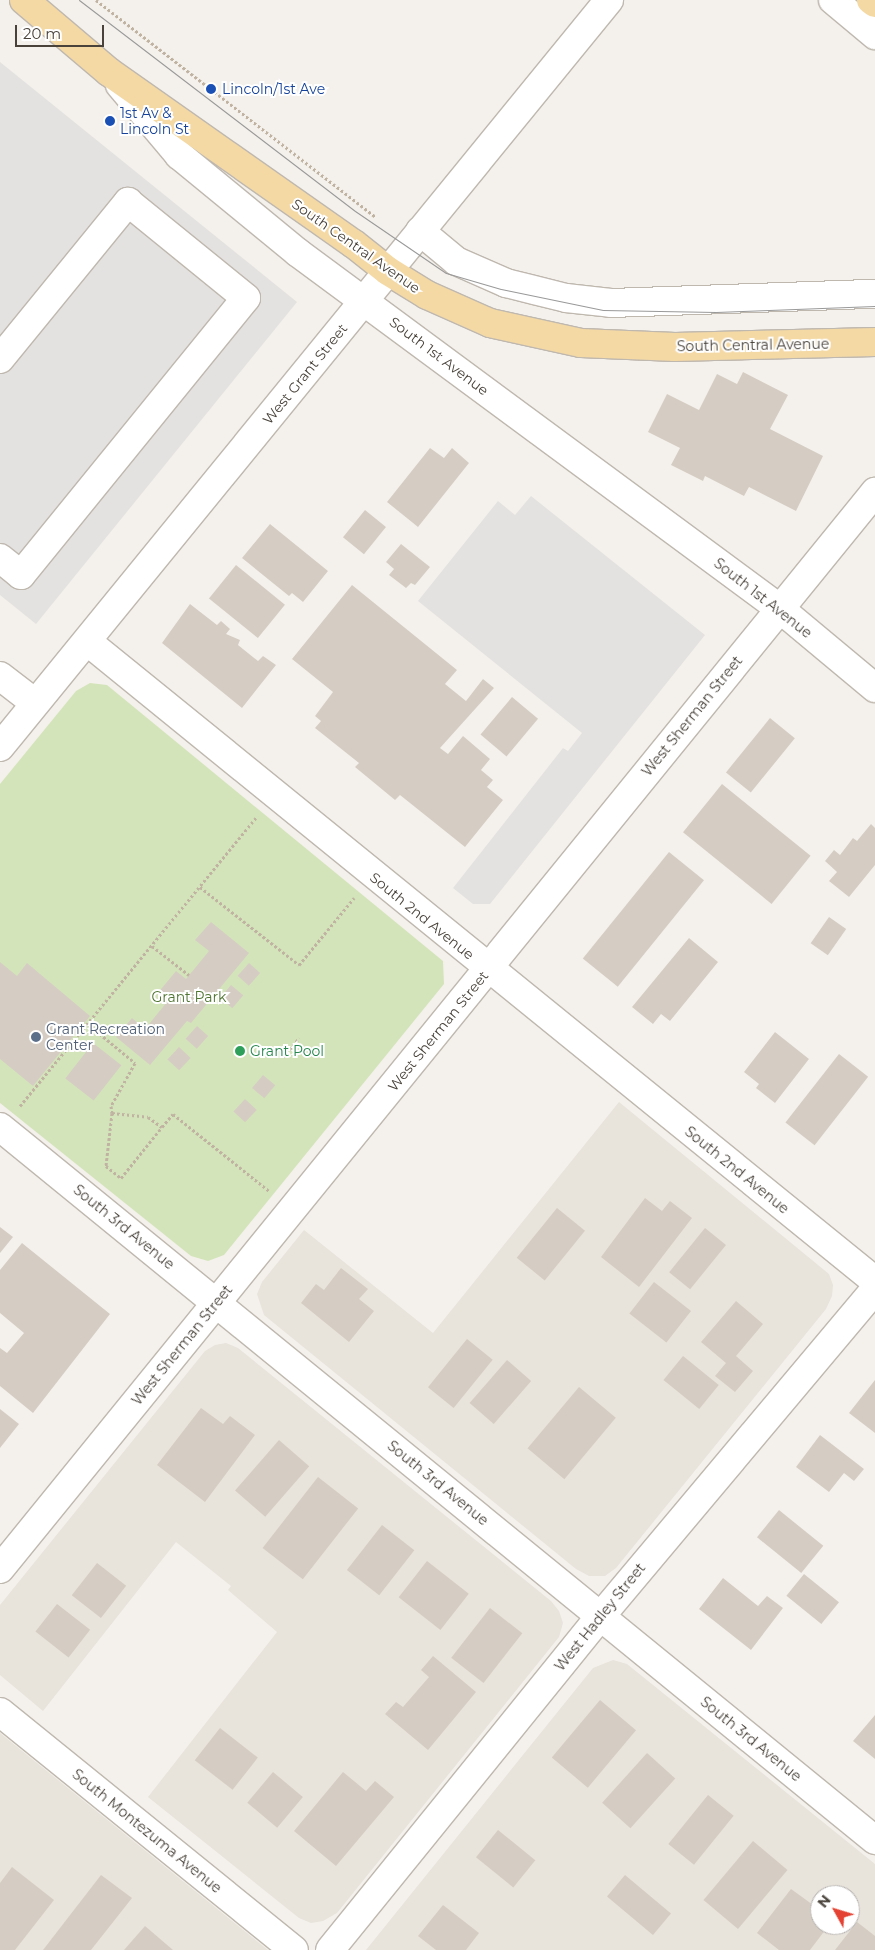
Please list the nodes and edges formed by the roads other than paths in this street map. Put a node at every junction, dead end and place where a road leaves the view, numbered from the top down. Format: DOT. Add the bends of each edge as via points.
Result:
graph roads {
  1 [pos="24,0"];
  2 [pos="609,0"];
  3 [pos="833,0"];
  4 [pos="871,0"];
  5 [pos="875,3"];
  6 [pos="875,35"];
  7 [pos="109,72"];
  8 [pos="420,231"];
  9 [pos="388,271"];
  10 [pos="875,294"];
  11 [pos="364,301"];
  12 [pos="875,342"];
  13 [pos="0,359"];
  14 [pos="875,492"];
  15 [pos="0,558"];
  16 [pos="779,608"];
  17 [pos="88,642"];
  18 [pos="0,676"];
  19 [pos="875,688"];
  20 [pos="35,703"];
  21 [pos="0,747"];
  22 [pos="488,970"];
  23 [pos="9,1118"];
  24 [pos="875,1281"];
  25 [pos="875,1288"];
  26 [pos="217,1302"];
  27 [pos="0,1569"];
  28 [pos="600,1617"];
  29 [pos="0,1712"];
  30 [pos="875,1840"];
  31 [pos="294,1950"];
  32 [pos="330,1950"];
  1 -- 7 [label="main road, South 1st Avenue"];
  2 -- 8 [label="street, West Grant Street"];
  3 -- 6 [label="street"];
  4 -- 5 [label="main road"];
  7 -- 9 [label="main road, South Central Avenue"];
  7 -- 11 [label="street, South 1st Avenue" via="179,155 328,277"];
  8 -- 9 [label="street, West Grant Street"];
  8 -- 10 [label="street" via="456,261 506,283 566,298 611,303"];
  9 -- 11 [label="street, West Grant Street"];
  9 -- 12 [label="main road, South Central Avenue" via="427,295 490,322 581,342 675,347"];
  11 -- 16 [label="street, South 1st Avenue"];
  11 -- 17 [label="street, West Grant Street"];
  13 -- 15 [label="street" via="128,202 246,298 21,575"];
  14 -- 16 [label="street, West Sherman Street"];
  16 -- 19 [label="street, South 1st Avenue"];
  16 -- 22 [label="street, West Sherman Street"];
  17 -- 20 [label="street, West Grant Street"];
  17 -- 22 [label="street, South 2nd Avenue"];
  18 -- 20 [label="street"];
  20 -- 21 [label="street, West Grant Street"];
  22 -- 24 [label="street, South 2nd Avenue"];
  22 -- 26 [label="street, West Sherman Street"];
  23 -- 26 [label="street, South 3rd Avenue"];
  25 -- 28 [label="street, West Hadley Street"];
  26 -- 27 [label="street, West Sherman Street"];
  26 -- 28 [label="street, South 3rd Avenue"];
  28 -- 30 [label="street, South 3rd Avenue"];
  28 -- 32 [label="street, West Hadley Street"];
  29 -- 31 [label="street, South Montezuma Avenue"];
}
